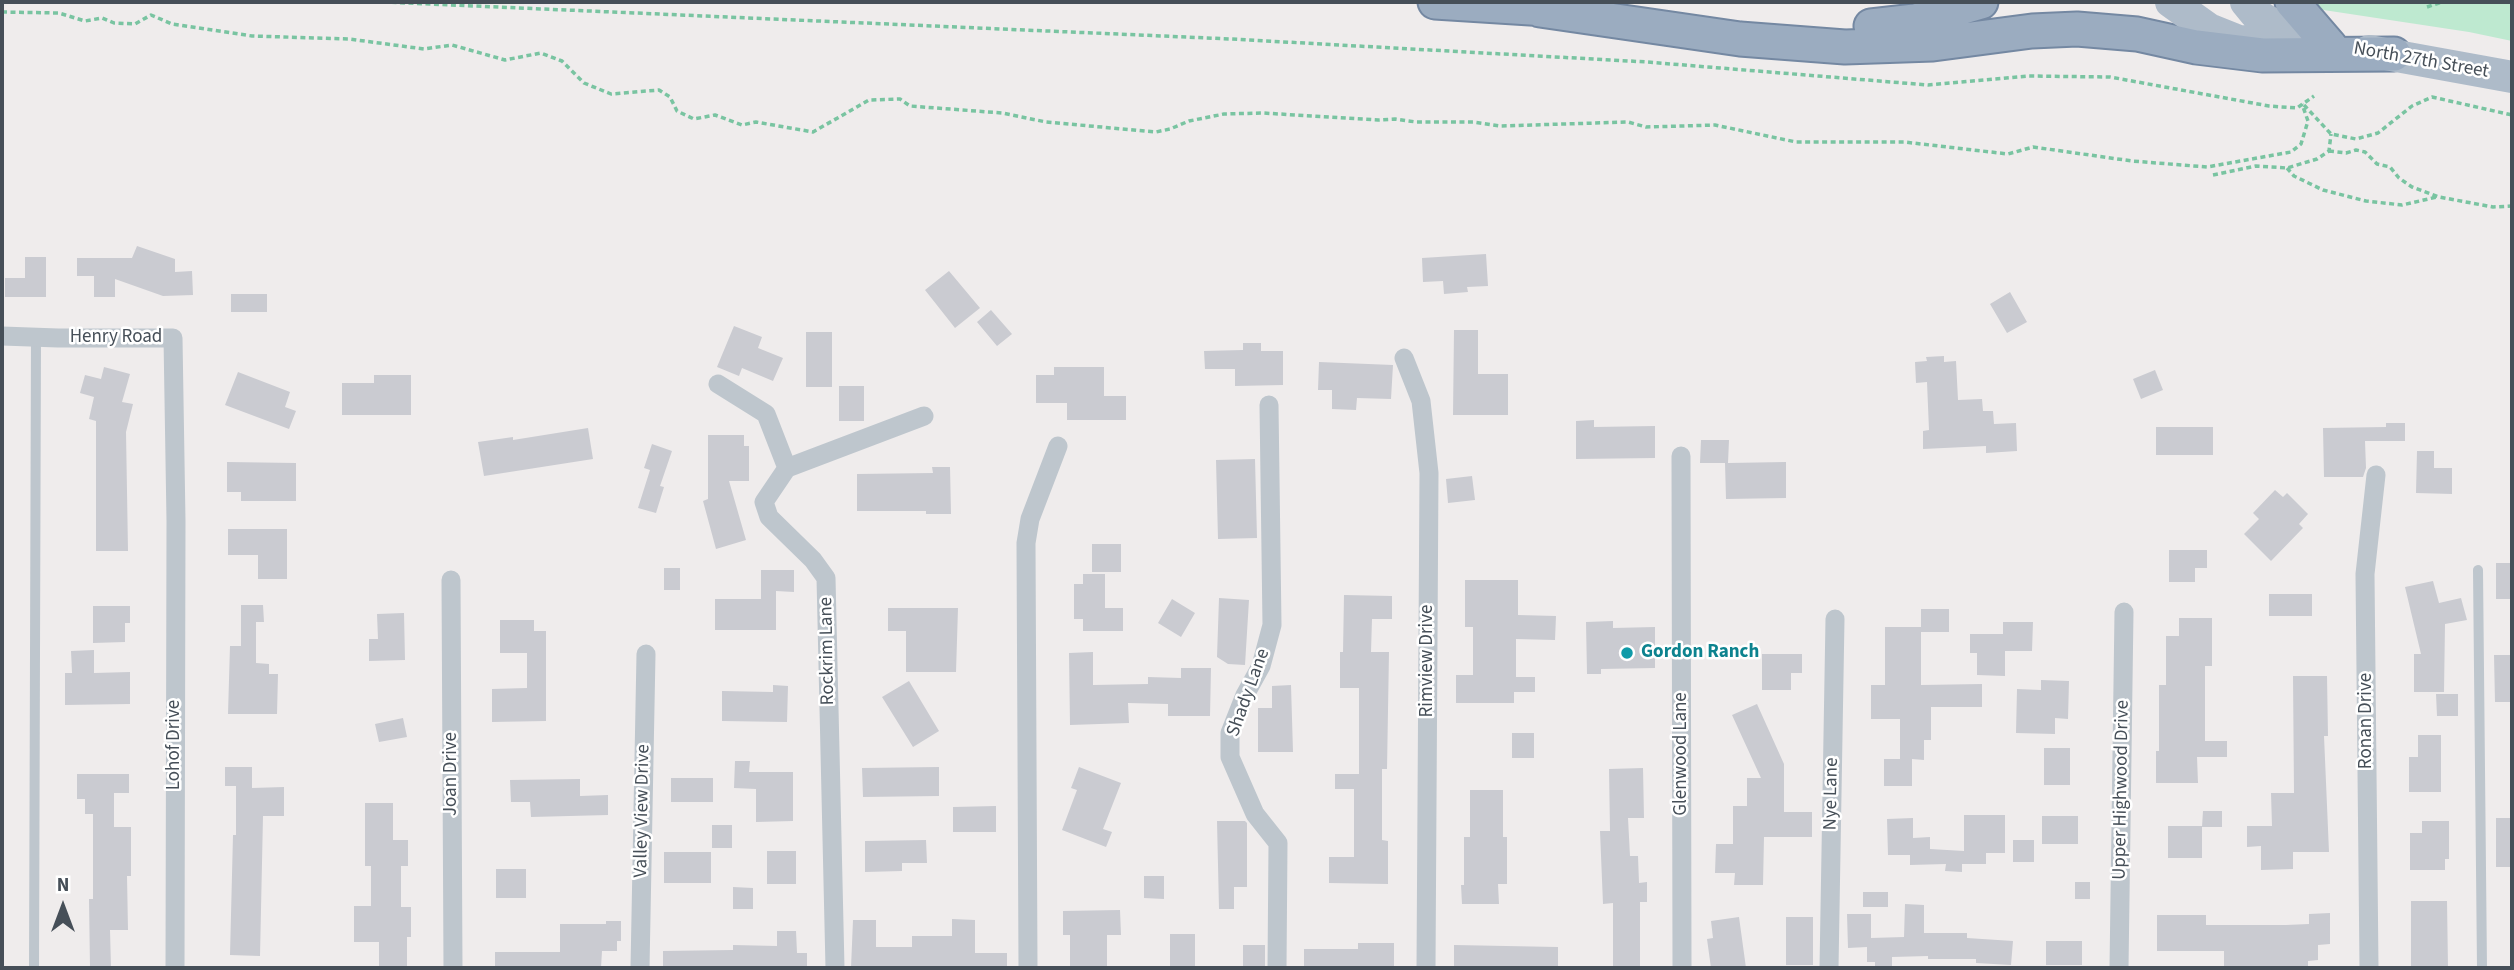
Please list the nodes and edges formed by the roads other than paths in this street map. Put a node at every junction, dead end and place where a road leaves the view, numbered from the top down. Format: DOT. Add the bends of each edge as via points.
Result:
graph roads {
  1 [pos="1435,2"];
  2 [pos="1981,2"];
  3 [pos="2171,2"];
  4 [pos="2246,2"];
  5 [pos="2292,2"];
  6 [pos="1540,10"];
  7 [pos="2330,46"];
  8 [pos="2394,54"];
  9 [pos="2512,77"];
  10 [pos="2,336"];
  11 [pos="36,337"];
  12 [pos="1404,358"];
  13 [pos="718,384"];
  14 [pos="1269,405"];
  15 [pos="924,416"];
  16 [pos="1058,446"];
  17 [pos="1681,456"];
  18 [pos="787,468"];
  19 [pos="2375,475"];
  20 [pos="176,522"];
  21 [pos="2478,570"];
  22 [pos="452,580"];
  23 [pos="2124,612"];
  24 [pos="1835,619"];
  25 [pos="646,654"];
  26 [pos="34,968"];
  27 [pos="175,968"];
  28 [pos="453,968"];
  29 [pos="640,968"];
  30 [pos="835,968"];
  31 [pos="1028,968"];
  32 [pos="1277,968"];
  33 [pos="1426,968"];
  34 [pos="1682,968"];
  35 [pos="1829,968"];
  36 [pos="2119,968"];
  37 [pos="2369,968"];
  38 [pos="2482,968"];
  1 -- 6 [label="highway"];
  2 -- 6 [label="highway" via="1915,21 1874,26"];
  3 -- 7 [label="main road, North 27th Street" via="2209,29 2239,41"];
  4 -- 7 [label="main road, North 27th Street" via="2267,21"];
  5 -- 7 [label="highway"];
  6 -- 8 [label="highway" via="1740,40 1845,47 1933,44 2077,29 2262,55"];
  7 -- 8 [label="main road, North 27th Street"];
  8 -- 9 [label="main road, North 27th Street"];
  10 -- 11 [label="street, Henry Road"];
  11 -- 20 [label="street, Henry Road" via="173,338"];
  11 -- 26 [label="lane"];
  12 -- 33 [label="street, Rimview Drive" via="1421,401 1429,474"];
  13 -- 18 [label="street" via="766,414"];
  14 -- 32 [label="street, Shady Lane" via="1272,625 1261,666 1230,733 1230,757 1255,814 1278,843"];
  15 -- 18 [label="street"];
  16 -- 31 [label="street" via="1026,542"];
  17 -- 34 [label="street, Glenwood Lane"];
  18 -- 30 [label="street, Rockrim Lane" via="764,502 769,517 826,578"];
  19 -- 37 [label="street, Ronan Drive" via="2365,574"];
  20 -- 27 [label="street, Lohof Drive"];
  21 -- 38 [label="lane"];
  22 -- 28 [label="street, Joan Drive"];
  23 -- 36 [label="street, Upper Highwood Drive"];
  24 -- 35 [label="street, Nye Lane"];
  25 -- 29 [label="street, Valley View Drive"];
}
